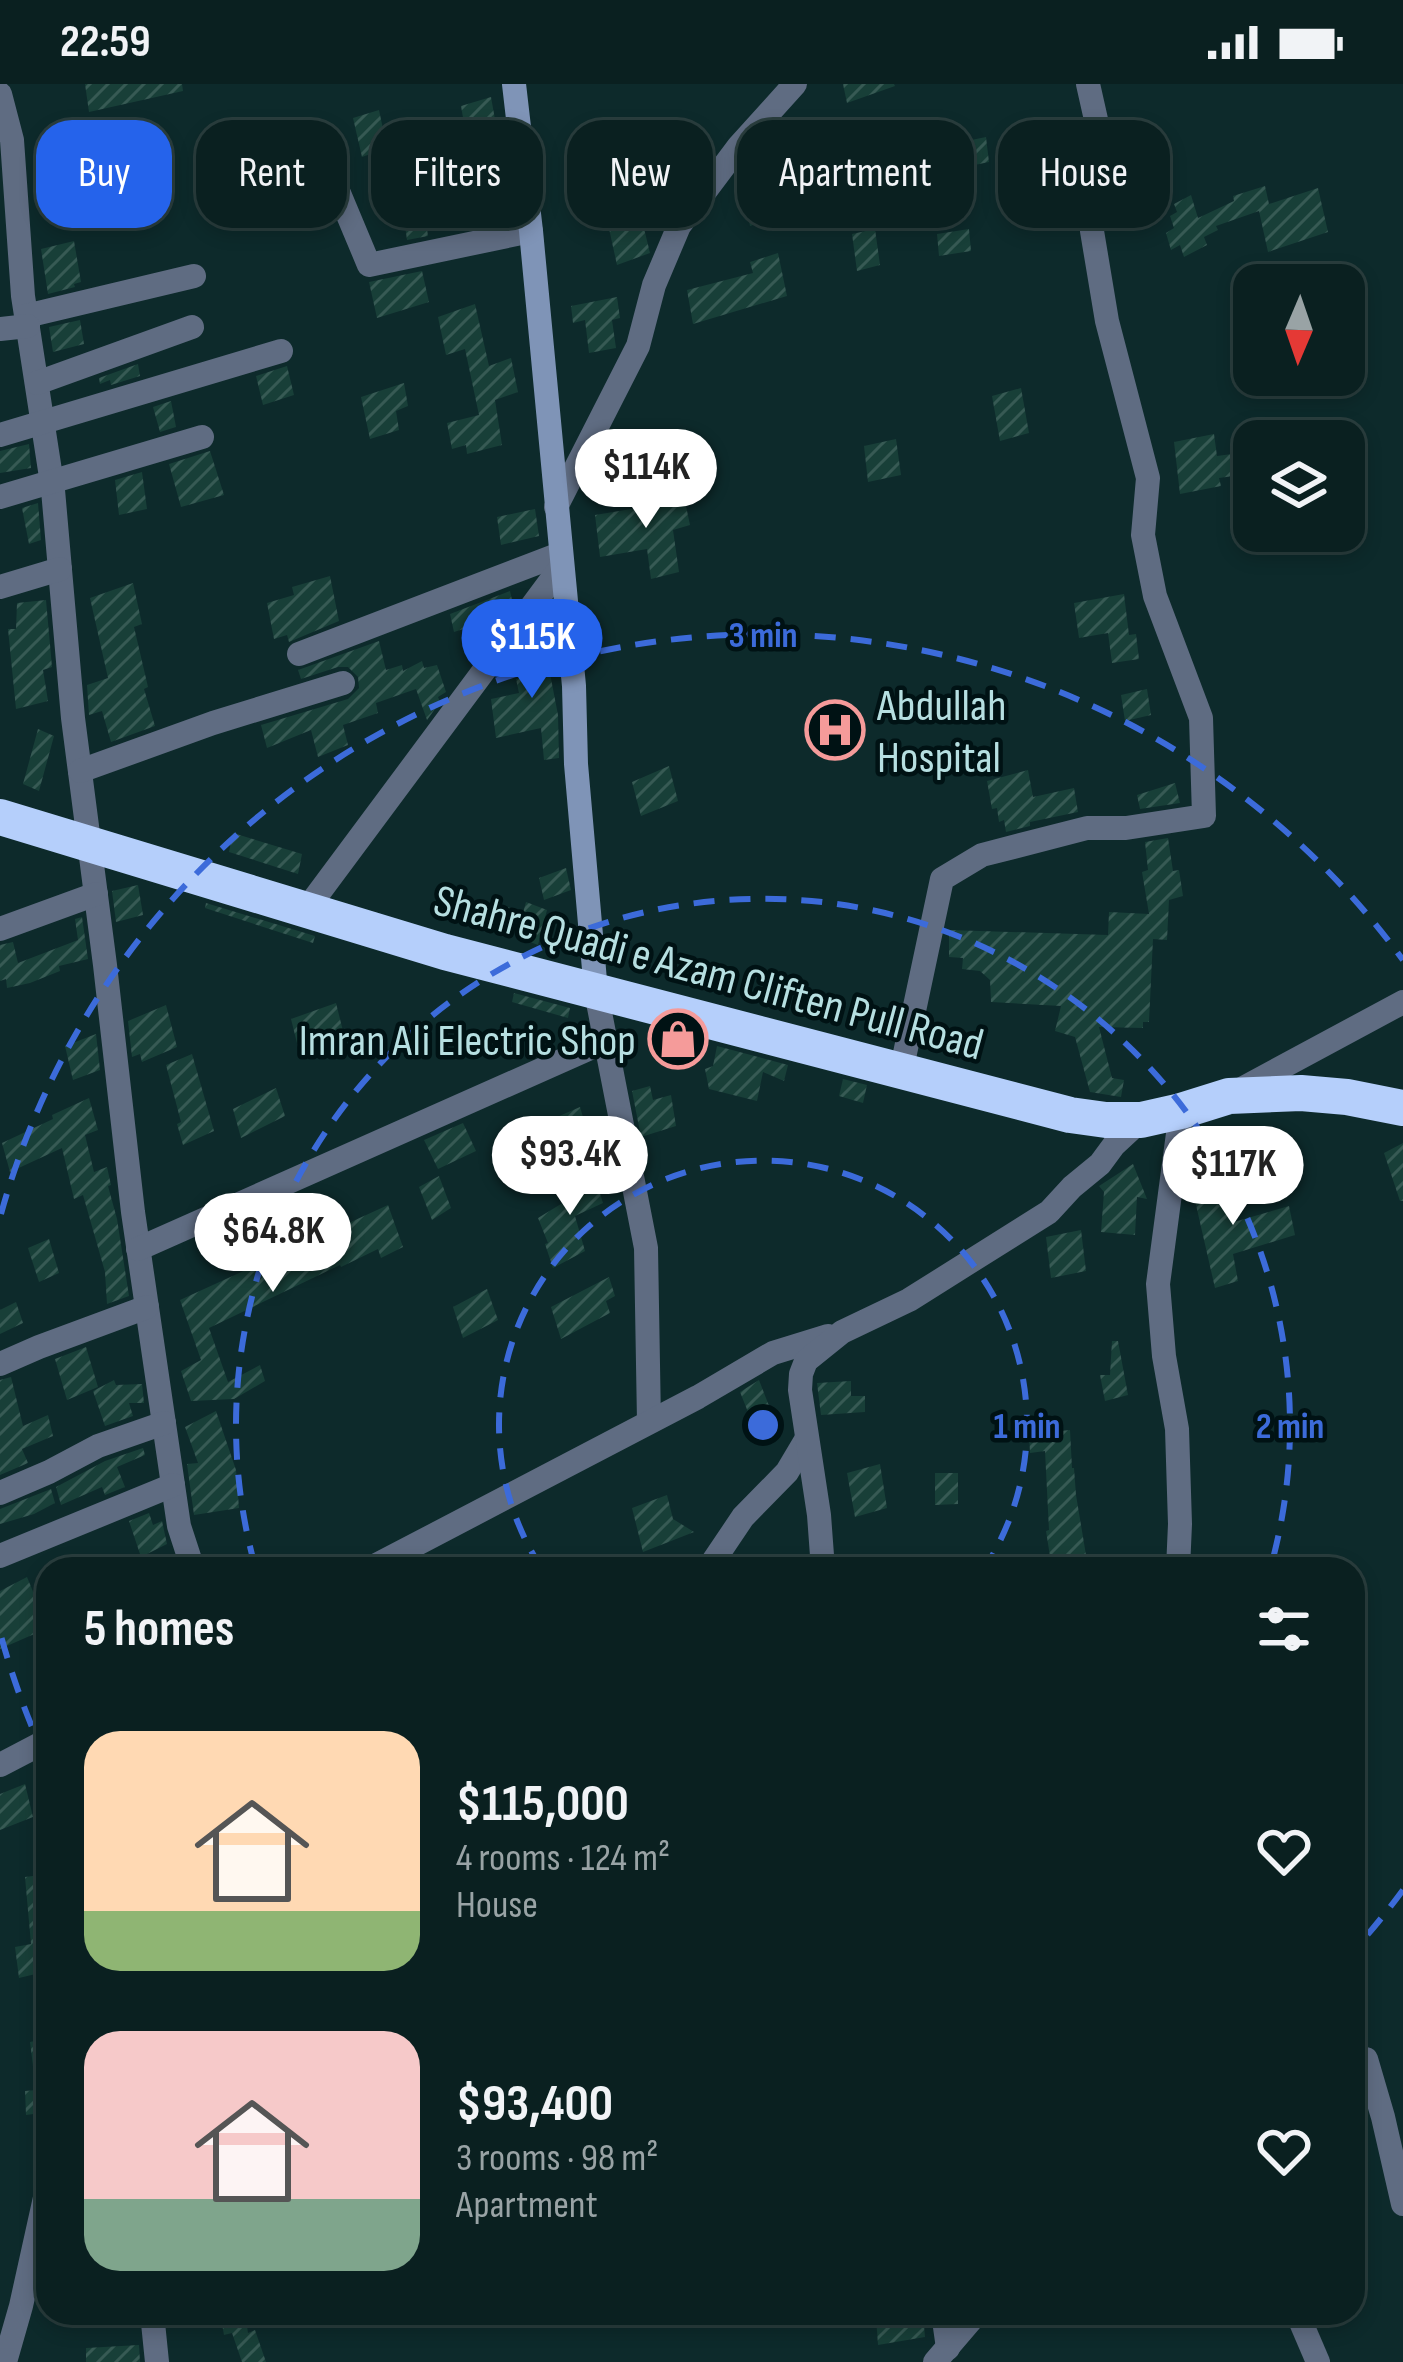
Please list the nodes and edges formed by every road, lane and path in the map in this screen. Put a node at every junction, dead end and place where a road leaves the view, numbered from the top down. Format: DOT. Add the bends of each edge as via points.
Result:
graph roads {
  1 [pos="514,84"];
  2 [pos="796,84"];
  3 [pos="1088,84"];
  4 [pos="0,94"];
  5 [pos="347,213"];
  6 [pos="531,231"];
  7 [pos="194,276"];
  8 [pos="27,321"];
  9 [pos="192,326"];
  10 [pos="0,329"];
  11 [pos="281,351"];
  12 [pos="37,383"];
  13 [pos="43,423"];
  14 [pos="0,435"];
  15 [pos="202,437"];
  16 [pos="52,481"];
  17 [pos="0,497"];
  18 [pos="556,508"];
  19 [pos="561,561"];
  20 [pos="60,569"];
  21 [pos="0,587"];
  22 [pos="299,654"];
  23 [pos="343,683"];
  24 [pos="80,771"];
  25 [pos="0,817"];
  26 [pos="89,844"];
  27 [pos="96,894"];
  28 [pos="306,910"];
  29 [pos="0,929"];
  30 [pos="596,992"];
  31 [pos="1403,1002"];
  32 [pos="606,1041"];
  33 [pos="901,1072"];
  34 [pos="1229,1096"];
  35 [pos="1403,1108"];
  36 [pos="1181,1111"];
  37 [pos="1141,1120"];
  38 [pos="138,1249"];
  39 [pos="147,1307"];
  40 [pos="842,1332"];
  41 [pos="0,1364"];
  42 [pos="164,1423"];
  43 [pos="650,1423"];
  44 [pos="806,1440"];
  45 [pos="173,1485"];
  46 [pos="0,1492"];
  47 [pos="0,1556"];
  48 [pos="189,1557"];
  49 [pos="392,1557"];
  50 [pos="716,1557"];
  51 [pos="822,1557"];
  52 [pos="1179,1557"];
  53 [pos="36,1746"];
  54 [pos="0,1765"];
  55 [pos="1365,2060"];
  56 [pos="1403,2204"];
  57 [pos="36,2238"];
  58 [pos="153,2325"];
  59 [pos="943,2325"];
  60 [pos="966,2325"];
  61 [pos="1303,2325"];
  62 [pos="942,2355"];
  63 [pos="4,2362"];
  64 [pos="157,2362"];
  65 [pos="1318,2362"];
  1 -- 6 [label="street"];
  2 -- 18 [label="street" via="679,226 638,346"];
  3 -- 33 [label="street" via="1099,133 1092,231 1148,478 1143,535 1155,596 1201,718 1204,816 1087,828 982,855 942,879"];
  4 -- 8 [label="street" via="12,140"];
  5 -- 6 [label="street" via="369,266"];
  6 -- 18 [label="street"];
  7 -- 8 [label="street"];
  8 -- 10 [label="street"];
  8 -- 12 [label="street"];
  9 -- 12 [label="street"];
  11 -- 13 [label="street"];
  12 -- 13 [label="street"];
  13 -- 14 [label="street"];
  13 -- 16 [label="street"];
  15 -- 16 [label="street"];
  16 -- 17 [label="street"];
  16 -- 20 [label="street"];
  18 -- 19 [label="street"];
  19 -- 22 [label="street"];
  19 -- 28 [label="street"];
  19 -- 30 [label="street"];
  20 -- 21 [label="street"];
  20 -- 24 [label="street"];
  23 -- 24 [label="street"];
  24 -- 26 [label="street"];
  25 -- 26 [label="highway, Shahre Quadi e Azam Cliften Pull Road"];
  26 -- 27 [label="street"];
  26 -- 28 [label="highway, Shahre Quadi e Azam Cliften Pull Road"];
  27 -- 29 [label="street"];
  27 -- 38 [label="street"];
  28 -- 30 [label="highway, Shahre Quadi e Azam Cliften Pull Road"];
  30 -- 32 [label="street"];
  30 -- 33 [label="highway, Shahre Quadi e Azam Cliften Pull Road"];
  31 -- 34 [label="street"];
  32 -- 38 [label="street"];
  32 -- 43 [label="street" via="646,1248"];
  33 -- 37 [label="highway, Shahre Quadi e Azam Cliften Pull Road" via="1070,1115"];
  34 -- 35 [label="highway, Shahre Quadi e Azam Cliften Pull Road" via="1301,1093"];
  34 -- 36 [label="highway, Shahre Quadi e Azam Cliften Pull Road"];
  36 -- 37 [label="highway, Shahre Quadi e Azam Cliften Pull Road"];
  36 -- 52 [label="street" via="1158,1268 1177,1429"];
  37 -- 40 [label="street" via="1049,1212 910,1300"];
  38 -- 39 [label="street"];
  39 -- 41 [label="street"];
  39 -- 42 [label="street"];
  40 -- 43 [label="street" via="773,1353"];
  40 -- 44 [label="street" via="801,1374"];
  42 -- 45 [label="street"];
  42 -- 46 [label="street"];
  43 -- 49 [label="street"];
  44 -- 50 [label="street"];
  44 -- 51 [label="street"];
  45 -- 47 [label="street"];
  45 -- 48 [label="street"];
  53 -- 54 [label="street"];
  55 -- 56 [label="street"];
  57 -- 63 [label="street"];
  58 -- 64 [label="street"];
  59 -- 62 [label="street"];
  60 -- 62 [label="street"];
  61 -- 65 [label="street"];
}
